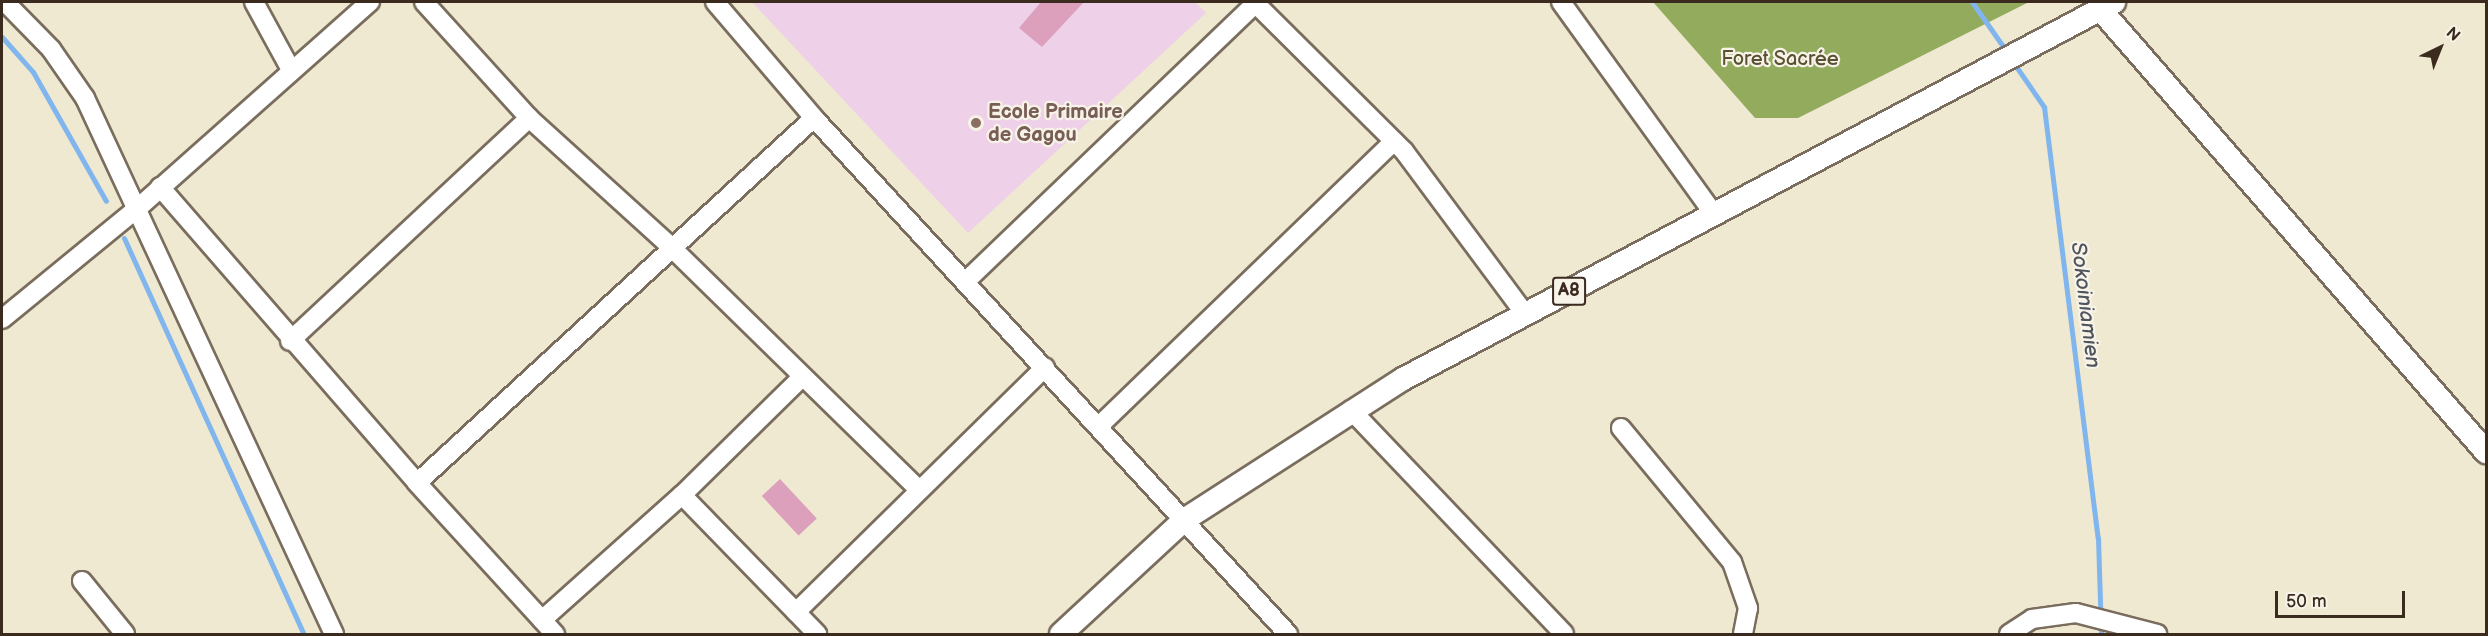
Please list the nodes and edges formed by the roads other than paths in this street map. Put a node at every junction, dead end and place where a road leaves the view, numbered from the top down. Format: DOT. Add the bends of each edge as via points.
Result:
graph roads {
  1 [pos="5,2"];
  2 [pos="254,2"];
  3 [pos="370,2"];
  4 [pos="424,2"];
  5 [pos="715,2"];
  6 [pos="1255,2"];
  7 [pos="1561,2"];
  8 [pos="2107,5"];
  9 [pos="290,68"];
  10 [pos="529,118"];
  11 [pos="814,118"];
  12 [pos="1394,141"];
  13 [pos="160,188"];
  14 [pos="139,207"];
  15 [pos="1714,214"];
  16 [pos="669,246"];
  17 [pos="965,282"];
  18 [pos="1525,314"];
  19 [pos="2,320"];
  20 [pos="290,341"];
  21 [pos="1046,367"];
  22 [pos="801,378"];
  23 [pos="1351,410"];
  24 [pos="1099,426"];
  25 [pos="1621,428"];
  26 [pos="2487,452"];
  27 [pos="417,483"];
  28 [pos="919,490"];
  29 [pos="682,495"];
  30 [pos="1184,519"];
  31 [pos="82,582"];
  32 [pos="796,612"];
  33 [pos="542,620"];
  34 [pos="125,634"];
  35 [pos="334,634"];
  36 [pos="555,634"];
  37 [pos="817,634"];
  38 [pos="1061,634"];
  39 [pos="1288,634"];
  40 [pos="1564,634"];
  41 [pos="1743,634"];
  42 [pos="2009,634"];
  43 [pos="2157,634"];
  1 -- 14 [label="street" via="51,49 84,98"];
  2 -- 9 [label="street"];
  3 -- 9 [label="street"];
  4 -- 10 [label="street"];
  5 -- 11 [label="street"];
  6 -- 12 [label="street"];
  6 -- 17 [label="street"];
  7 -- 15 [label="street"];
  8 -- 15 [label="main road, A8"];
  8 -- 26 [label="main road"];
  9 -- 13 [label="street"];
  10 -- 16 [label="street"];
  10 -- 20 [label="street"];
  11 -- 16 [label="street"];
  11 -- 17 [label="street"];
  12 -- 18 [label="street"];
  12 -- 24 [label="street"];
  13 -- 14 [label="street"];
  13 -- 20 [label="street"];
  14 -- 19 [label="street"];
  14 -- 35 [label="street"];
  15 -- 18 [label="main road, A8"];
  16 -- 22 [label="street"];
  16 -- 27 [label="street"];
  17 -- 21 [label="street"];
  18 -- 23 [label="main road, A8"];
  20 -- 27 [label="street"];
  21 -- 24 [label="street"];
  21 -- 28 [label="street"];
  22 -- 28 [label="street"];
  22 -- 29 [label="street"];
  23 -- 30 [label="main road, A8"];
  23 -- 40 [label="street"];
  24 -- 30 [label="street"];
  25 -- 41 [label="street" via="1732,562 1748,608"];
  27 -- 33 [label="street"];
  28 -- 32 [label="street"];
  29 -- 32 [label="street"];
  29 -- 33 [label="street"];
  30 -- 38 [label="main road, A8"];
  30 -- 39 [label="street"];
  31 -- 34 [label="street"];
  32 -- 37 [label="street"];
  33 -- 36 [label="street"];
  42 -- 43 [label="street" via="2032,619 2076,613"];
}
